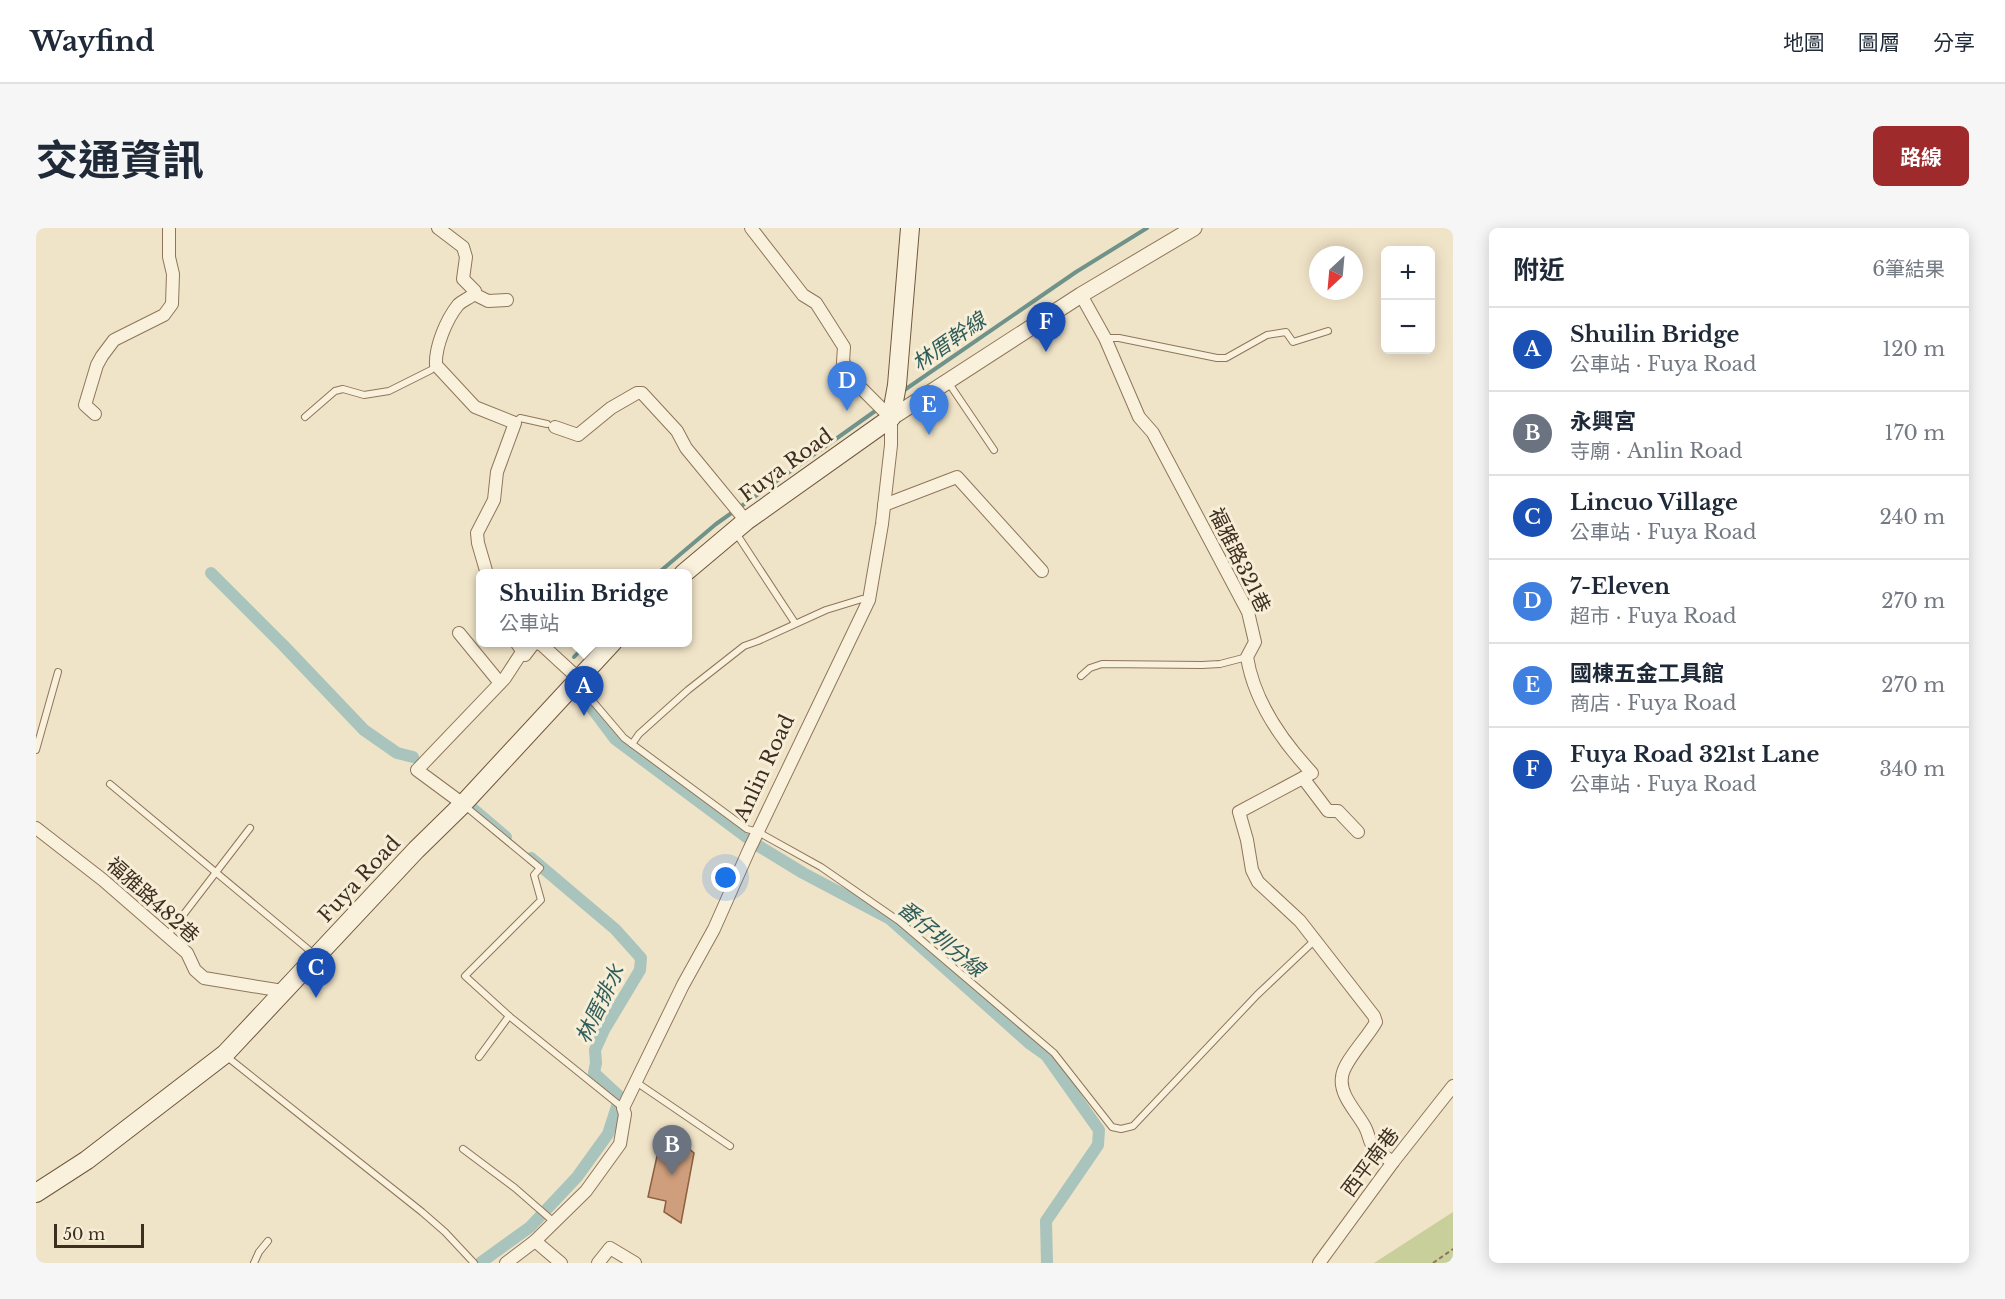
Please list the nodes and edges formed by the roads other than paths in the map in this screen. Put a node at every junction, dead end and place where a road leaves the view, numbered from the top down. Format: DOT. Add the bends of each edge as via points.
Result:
graph roads {
  1 [pos="169,228"];
  2 [pos="438,228"];
  3 [pos="751,228"];
  4 [pos="910,228"];
  5 [pos="1194,228"];
  6 [pos="474,294"];
  7 [pos="1081,295"];
  8 [pos="507,300"];
  9 [pos="1328,331"];
  10 [pos="1105,338"];
  11 [pos="436,366"];
  12 [pos="948,382"];
  13 [pos="890,412"];
  14 [pos="94,414"];
  15 [pos="305,417"];
  16 [pos="515,423"];
  17 [pos="551,426"];
  18 [pos="994,450"];
  19 [pos="884,505"];
  20 [pos="741,523"];
  21 [pos="486,569"];
  22 [pos="687,569"];
  23 [pos="1042,571"];
  24 [pos="869,600"];
  25 [pos="795,623"];
  26 [pos="459,633"];
  27 [pos="519,647"];
  28 [pos="532,647"];
  29 [pos="544,647"];
  30 [pos="608,647"];
  31 [pos="1247,657"];
  32 [pos="58,672"];
  33 [pos="1081,676"];
  34 [pos="579,679"];
  35 [pos="500,683"];
  36 [pos="632,744"];
  37 [pos="36,750"];
  38 [pos="1303,778"];
  39 [pos="110,784"];
  40 [pos="463,804"];
  41 [pos="37,827"];
  42 [pos="250,828"];
  43 [pos="1358,832"];
  44 [pos="758,834"];
  45 [pos="216,871"];
  46 [pos="167,936"];
  47 [pos="1316,940"];
  48 [pos="317,956"];
  49 [pos="283,991"];
  50 [pos="509,1016"];
  51 [pos="225,1054"];
  52 [pos="479,1057"];
  53 [pos="636,1082"];
  54 [pos="1453,1086"];
  55 [pos="623,1108"];
  56 [pos="730,1146"];
  57 [pos="463,1149"];
  58 [pos="1393,1162"];
  59 [pos="36,1193"];
  60 [pos="554,1222"];
  61 [pos="268,1241"];
  62 [pos="535,1241"];
  63 [pos="254,1263"];
  64 [pos="474,1263"];
  65 [pos="506,1263"];
  66 [pos="561,1263"];
  67 [pos="598,1263"];
  68 [pos="635,1263"];
  69 [pos="1319,1263"];
  1 -- 14 [label="street" via="172,304 164,315 114,340 102,356 85,405"];
  2 -- 6 [label="street" via="463,247 463,279"];
  3 -- 13 [label="street" via="803,295 816,303 844,347 843,362 858,386"];
  4 -- 13 [label="main road, Anlin Road" via="897,387"];
  5 -- 7 [label="street, Fuya Road"];
  6 -- 8 [label="street" via="488,301"];
  6 -- 11 [label="street" via="460,303 450,319 435,357"];
  7 -- 10 [label="street, 福雅路321巷"];
  7 -- 12 [label="street, Fuya Road"];
  9 -- 10 [label="lane" via="1293,342 1286,332 1267,335 1226,358"];
  10 -- 31 [label="street, 福雅路321巷" via="1139,417 1153,433 1248,612 1255,642"];
  11 -- 15 [label="lane" via="389,391 364,395 336,391"];
  11 -- 16 [label="street" via="475,407"];
  12 -- 13 [label="street, Fuya Road"];
  12 -- 18 [label="lane"];
  13 -- 19 [label="street, Anlin Road" via="891,445"];
  13 -- 20 [label="main road, Fuya Road"];
  16 -- 17 [label="lane" via="524,417"];
  16 -- 21 [label="street" via="497,472 494,500 477,533"];
  17 -- 20 [label="street" via="578,435 611,408 642,393 677,430 686,448 731,503"];
  19 -- 23 [label="street" via="957,477"];
  19 -- 24 [label="street, Anlin Road"];
  20 -- 22 [label="main road, Fuya Road"];
  20 -- 25 [label="lane"];
  24 -- 25 [label="lane" via="826,610"];
  24 -- 44 [label="street, Anlin Road"];
  25 -- 36 [label="lane" via="744,646 688,690"];
  26 -- 35 [label="street"];
  27 -- 28 [label="street" via="525,655"];
  27 -- 35 [label="street" via="512,669"];
  29 -- 34 [label="street"];
  30 -- 34 [label="main road, Fuya Road"];
  31 -- 33 [label="lane" via="1221,664 1102,664"];
  31 -- 38 [label="street, 福雅路321巷" via="1252,680 1270,718 1312,773"];
  32 -- 37 [label="lane"];
  34 -- 36 [label="lane" via="590,698"];
  34 -- 40 [label="main road, Fuya Road"];
  35 -- 40 [label="street" via="417,770"];
  36 -- 44 [label="lane"];
  38 -- 43 [label="street" via="1328,811 1338,811"];
  38 -- 47 [label="street" via="1239,812 1258,882"];
  39 -- 45 [label="lane"];
  40 -- 48 [label="main road, Fuya Road"];
  40 -- 50 [label="lane" via="540,868 534,875 541,900 465,976"];
  41 -- 46 [label="street, 福雅路482巷"];
  42 -- 45 [label="lane"];
  44 -- 47 [label="lane" via="821,867 899,921 1054,1053 1112,1127 1121,1129 1133,1126 1257,995"];
  44 -- 53 [label="street, Anlin Road"];
  45 -- 46 [label="lane"];
  45 -- 48 [label="lane"];
  46 -- 49 [label="street, 福雅路482巷" via="187,953 204,978"];
  47 -- 58 [label="street" via="1376,1022 1344,1069 1342,1086 1372,1146"];
  48 -- 49 [label="main road, Fuya Road"];
  49 -- 51 [label="main road, Fuya Road"];
  50 -- 52 [label="lane"];
  50 -- 55 [label="lane"];
  51 -- 59 [label="main road, Fuya Road" via="87,1160"];
  51 -- 64 [label="lane" via="422,1212"];
  53 -- 55 [label="street, Anlin Road"];
  53 -- 56 [label="lane"];
  54 -- 58 [label="street, 西平南巷"];
  55 -- 60 [label="street, Anlin Road" via="620,1144 586,1191"];
  57 -- 60 [label="lane"];
  58 -- 69 [label="street, 西平南巷"];
  60 -- 62 [label="street, Anlin Road"];
  61 -- 63 [label="lane"];
  62 -- 65 [label="street, Anlin Road"];
  62 -- 66 [label="street"];
  67 -- 68 [label="street" via="610,1248"];
}
